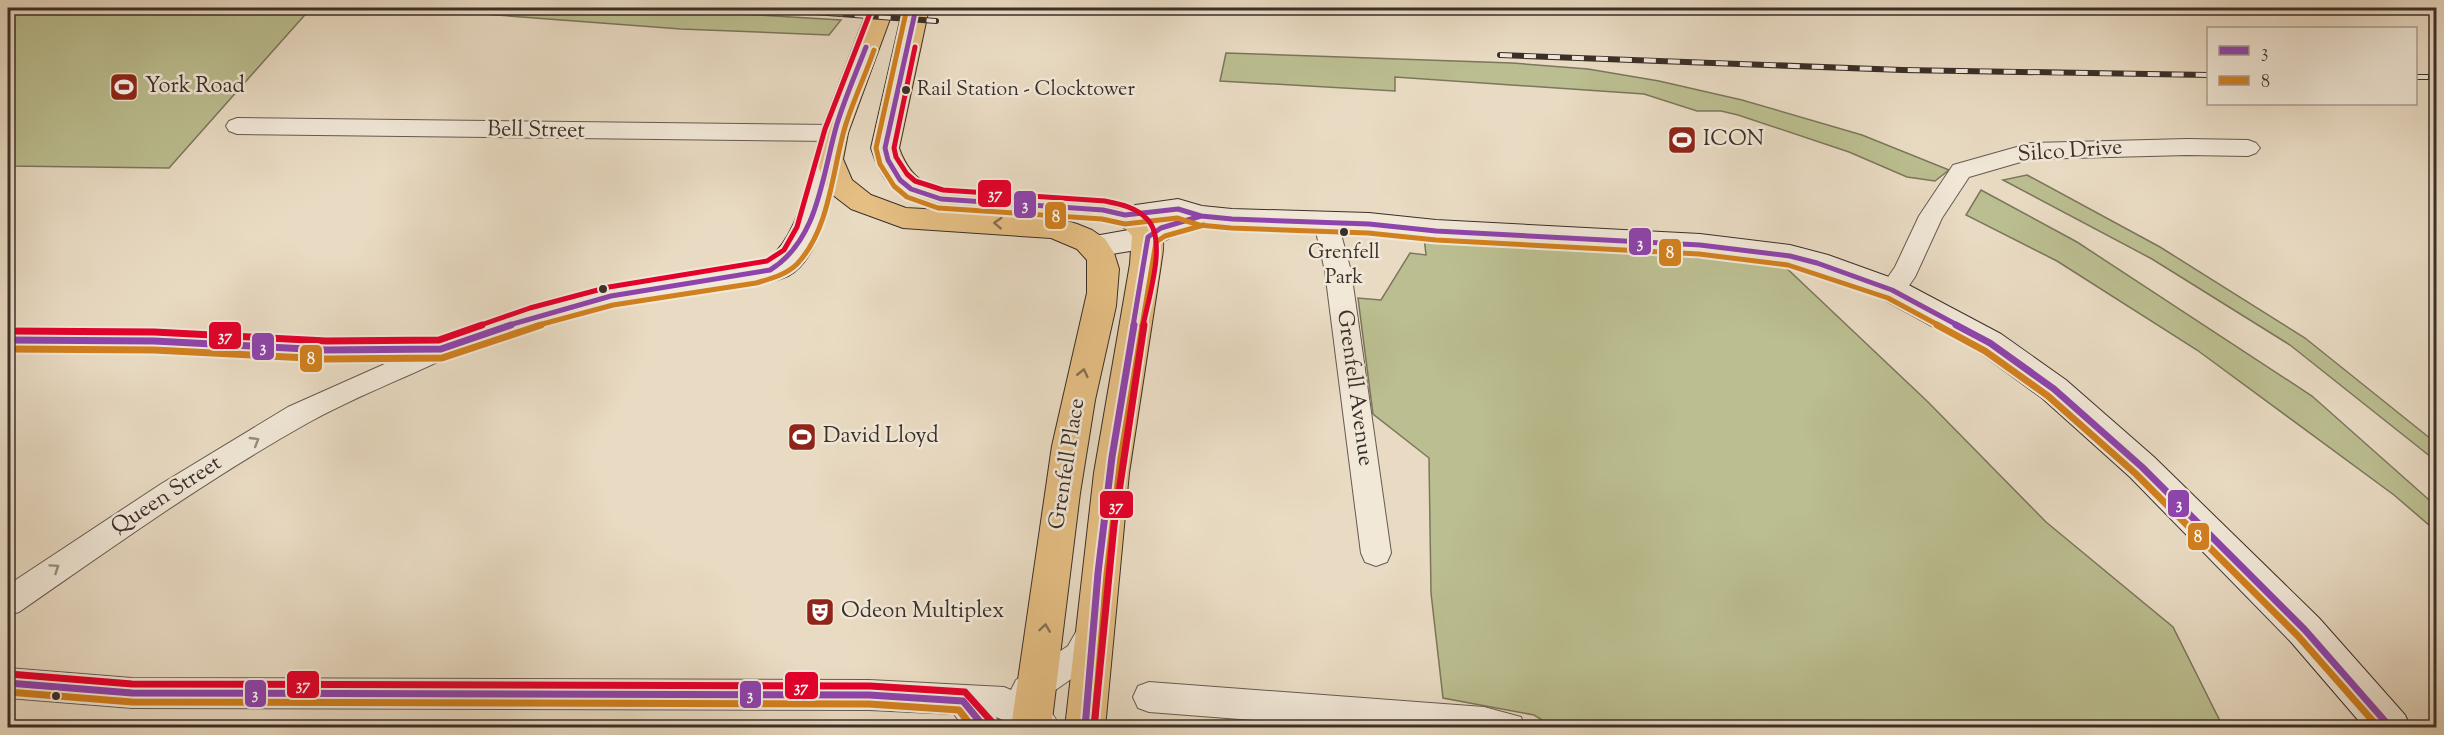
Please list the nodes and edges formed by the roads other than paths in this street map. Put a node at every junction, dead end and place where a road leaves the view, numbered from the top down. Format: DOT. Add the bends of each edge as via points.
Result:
graph roads {
  1 [pos="881,8"];
  2 [pos="916,8"];
  3 [pos="237,126"];
  4 [pos="831,146"];
  5 [pos="2248,148"];
  6 [pos="1326,223"];
  7 [pos="1136,226"];
  8 [pos="1094,246"];
  9 [pos="1892,290"];
  10 [pos="8,340"];
  11 [pos="441,348"];
  12 [pos="1376,553"];
  13 [pos="8,602"];
  14 [pos="1092,633"];
  15 [pos="8,683"];
  16 [pos="1149,697"];
  17 [pos="963,701"];
  18 [pos="1030,712"];
  19 [pos="1386,721"];
  20 [pos="986,728"];
  21 [pos="1085,728"];
  22 [pos="1509,728"];
  23 [pos="2391,728"];
  1 -- 4 [label="main road"];
  2 -- 7 [label="main road" via="885,148 900,180 911,189 941,199 1103,210"];
  3 -- 4 [label="street, Bell Street" via="552,132"];
  8 -- 4 [label="main road, one-way" via="1072,232 1051,227 903,218 861,202 839,185"];
  4 -- 11 [label="street, Queen Street" via="804,237 792,256 778,268 611,296 532,316"];
  5 -- 9 [label="street, Silco Drive" via="2031,151 1961,171 1931,216 1906,271"];
  6 -- 7 [label="street" via="1201,216 1161,228"];
  6 -- 9 [label="street" via="1690,244 1779,254"];
  6 -- 12 [label="street, Grenfell Avenue" via="1338,271"];
  7 -- 8 [label="street"];
  7 -- 14 [label="main road, Grenfell Place" via="1140,297 1118,417"];
  18 -- 8 [label="main road, Grenfell Place, one-way" via="1074,413 1103,286 1103,261"];
  9 -- 23 [label="street" via="1990,343 2054,389 2142,466 2305,630"];
  10 -- 11 [label="street" via="154,341 326,350"];
  13 -- 11 [label="street, Queen Street, one-way" via="171,492 272,430"];
  14 -- 18 [label="street, Grenfell Place" via="1079,656"];
  14 -- 21 [label="main road"];
  15 -- 17 [label="street" via="132,693 869,695"];
  16 -- 19 [label="street"];
  17 -- 18 [label="street"];
  17 -- 20 [label="street"];
  19 -- 22 [label="street" via="1484,722"];
}
